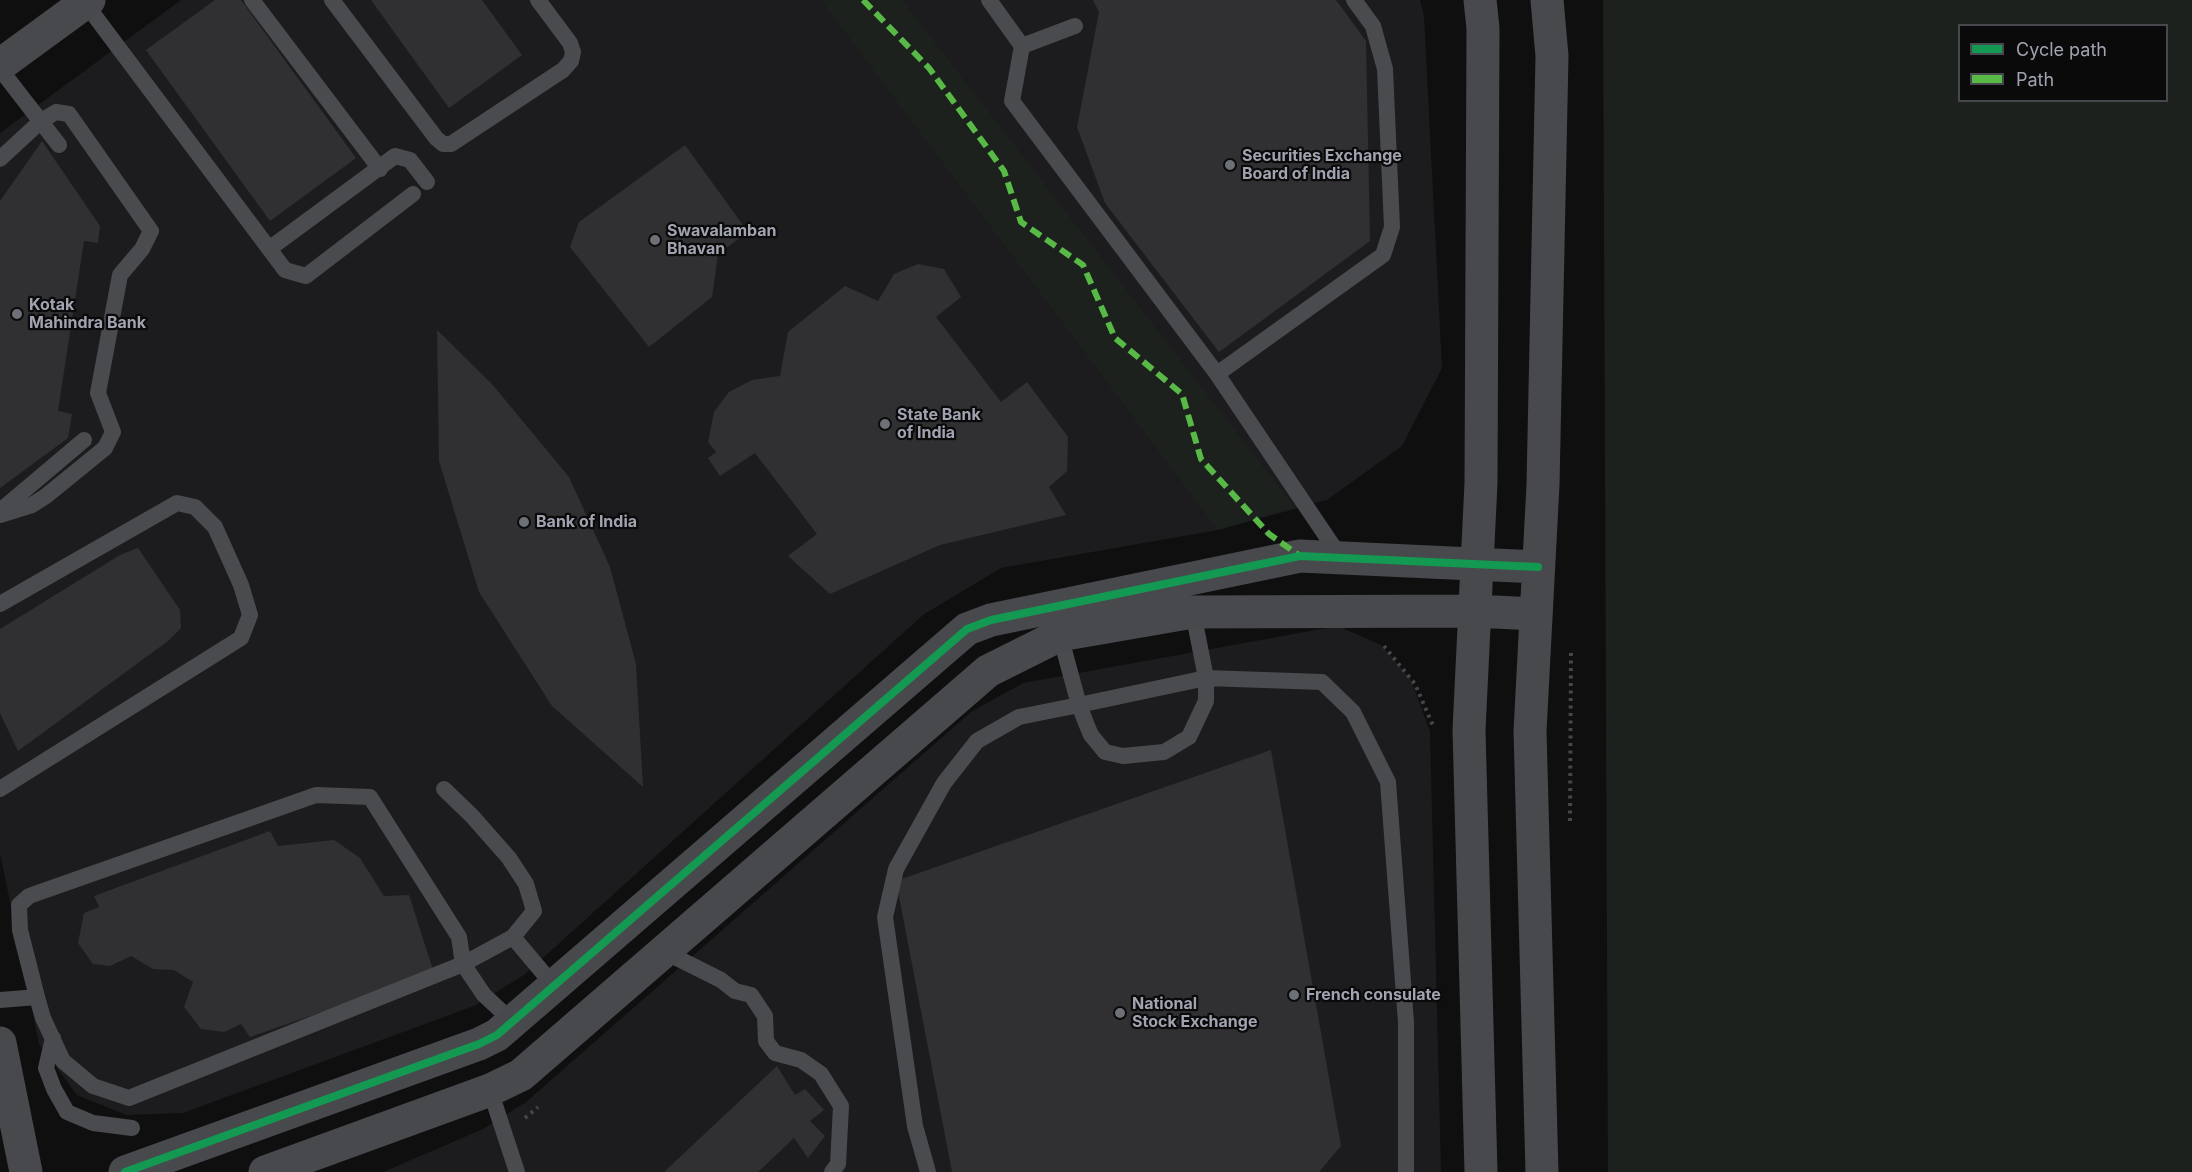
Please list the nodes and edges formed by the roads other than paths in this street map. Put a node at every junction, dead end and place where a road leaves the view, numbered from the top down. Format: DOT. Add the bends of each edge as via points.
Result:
graph roads {
  1 [pos="252,0"];
  2 [pos="332,0"];
  3 [pos="538,0"];
  4 [pos="989,0"];
  5 [pos="1354,0"];
  6 [pos="1480,0"];
  7 [pos="1547,0"];
  8 [pos="87,1"];
  9 [pos="1075,26"];
  10 [pos="1022,46"];
  11 [pos="0,67"];
  12 [pos="41,121"];
  13 [pos="59,146"];
  14 [pos="0,159"];
  15 [pos="380,169"];
  16 [pos="427,182"];
  17 [pos="412,194"];
  18 [pos="269,249"];
  19 [pos="1217,374"];
  20 [pos="84,441"];
  21 [pos="0,513"];
  22 [pos="1341,558"];
  23 [pos="1477,565"];
  24 [pos="1538,567"];
  25 [pos="0,604"];
  26 [pos="1474,611"];
  27 [pos="1193,612"];
  28 [pos="1536,614"];
  29 [pos="1060,635"];
  30 [pos="1206,678"];
  31 [pos="1079,705"];
  32 [pos="0,789"];
  33 [pos="444,789"];
  34 [pos="513,937"];
  35 [pos="663,951"];
  36 [pos="463,964"];
  37 [pos="555,987"];
  38 [pos="37,996"];
  39 [pos="0,1000"];
  40 [pos="514,1023"];
  41 [pos="53,1038"];
  42 [pos="0,1043"];
  43 [pos="490,1090"];
  44 [pos="132,1128"];
  45 [pos="311,1164"];
  46 [pos="273,1171"];
  47 [pos="26,1172"];
  48 [pos="125,1172"];
  49 [pos="517,1172"];
  50 [pos="832,1172"];
  51 [pos="928,1172"];
  52 [pos="1406,1172"];
  53 [pos="1480,1172"];
  54 [pos="1542,1172"];
  1 -- 15 [label="lane"];
  2 -- 3 [label="lane" via="443,144 452,144 571,61 570,43"];
  4 -- 10 [label="lane"];
  5 -- 19 [label="lane" via="1373,26 1385,69 1392,228 1383,255"];
  6 -- 23 [label="street" via="1483,88"];
  7 -- 24 [label="street" via="1552,56"];
  8 -- 11 [label="street"];
  8 -- 18 [label="lane"];
  9 -- 10 [label="lane"];
  10 -- 19 [label="lane" via="1012,102"];
  11 -- 12 [label="lane"];
  12 -- 13 [label="lane"];
  12 -- 14 [label="lane"];
  12 -- 21 [label="lane" via="56,112 69,114 150,231 142,249 120,275 98,393 113,432 105,447 46,496 32,506"];
  15 -- 16 [label="lane" via="395,156 410,160"];
  15 -- 18 [label="lane"];
  17 -- 18 [label="lane" via="306,276 285,270"];
  19 -- 22 [label="lane"];
  20 -- 21 [label="lane"];
  22 -- 23 [label="street"];
  22 -- 37 [label="street" via="1300,556 991,620 967,629"];
  23 -- 24 [label="street"];
  23 -- 26 [label="street"];
  24 -- 28 [label="street"];
  25 -- 32 [label="lane" via="177,502 195,507 215,527 250,615 241,638"];
  26 -- 27 [label="street"];
  26 -- 28 [label="street"];
  26 -- 53 [label="street" via="1469,730"];
  27 -- 29 [label="street"];
  27 -- 30 [label="lane"];
  28 -- 54 [label="street" via="1530,731"];
  29 -- 31 [label="lane"];
  29 -- 35 [label="street" via="988,671"];
  30 -- 31 [label="lane"];
  30 -- 31 [label="lane" via="1206,701 1189,737 1164,752 1123,756 1105,752 1091,735"];
  30 -- 52 [label="lane" via="1322,682 1353,712 1388,782 1406,1022"];
  31 -- 51 [label="lane" via="1019,717 977,741 944,783 896,869 885,917 915,1126"];
  33 -- 34 [label="lane" via="509,858 526,884 534,911"];
  34 -- 36 [label="lane"];
  34 -- 37 [label="lane"];
  35 -- 43 [label="street" via="543,1059"];
  35 -- 50 [label="lane" via="735,991 751,995 765,1016 766,1041 775,1053 801,1060 821,1074 841,1106 838,1164"];
  36 -- 38 [label="lane" via="459,937 370,797 316,795 29,896 19,905 20,930"];
  36 -- 40 [label="lane" via="484,995"];
  36 -- 41 [label="lane" via="129,1098 93,1086 63,1061"];
  37 -- 40 [label="street"];
  38 -- 39 [label="lane"];
  38 -- 41 [label="lane"];
  40 -- 48 [label="street" via="479,1044"];
  41 -- 44 [label="lane" via="46,1068 67,1112 93,1124"];
  42 -- 47 [label="street"];
  43 -- 45 [label="street"];
  43 -- 49 [label="lane"];
  45 -- 46 [label="street"];
}
